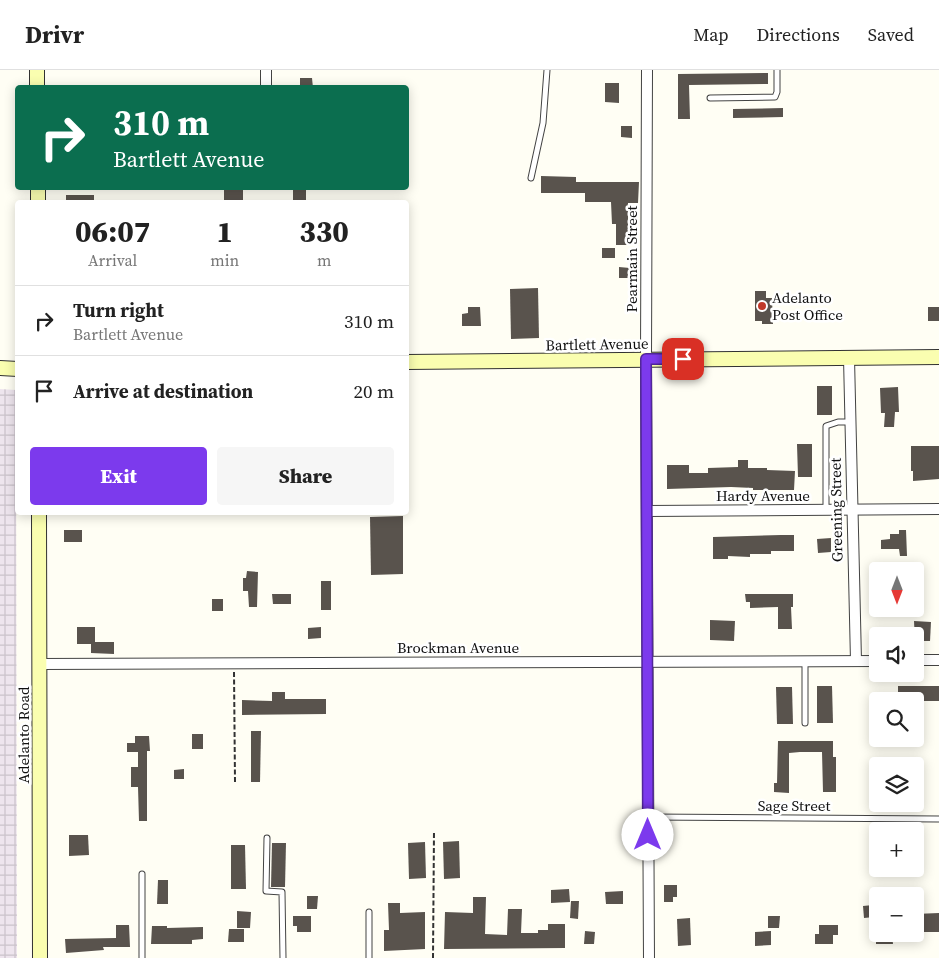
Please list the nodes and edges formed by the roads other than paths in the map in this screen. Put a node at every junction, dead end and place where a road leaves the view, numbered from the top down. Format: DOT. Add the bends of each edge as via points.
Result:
graph roads {
  1 [pos="37,70"];
  2 [pos="266,70"];
  3 [pos="547,70"];
  4 [pos="647,70"];
  5 [pos="777,70"];
  6 [pos="37,85"];
  7 [pos="266,85"];
  8 [pos="710,98"];
  9 [pos="532,178"];
  10 [pos="939,357"];
  11 [pos="849,358"];
  12 [pos="646,359"];
  13 [pos="409,362"];
  14 [pos="0,368"];
  15 [pos="15,369"];
  16 [pos="850,422"];
  17 [pos="851,509"];
  18 [pos="939,509"];
  19 [pos="826,510"];
  20 [pos="646,511"];
  21 [pos="39,515"];
  22 [pos="924,660"];
  23 [pos="939,660"];
  24 [pos="805,661"];
  25 [pos="856,661"];
  26 [pos="869,661"];
  27 [pos="647,662"];
  28 [pos="39,664"];
  29 [pos="805,723"];
  30 [pos="648,817"];
  31 [pos="939,819"];
  32 [pos="267,838"];
  33 [pos="142,874"];
  34 [pos="369,912"];
  35 [pos="40,958"];
  36 [pos="142,958"];
  37 [pos="283,958"];
  38 [pos="369,958"];
  39 [pos="649,958"];
  1 -- 6 [label="street"];
  2 -- 7 [label="street"];
  3 -- 9 [label="lane" via="543,123"];
  4 -- 12 [label="street, Pearmain Street"];
  5 -- 8 [label="lane" via="774,97"];
  10 -- 11 [label="street, Bartlett Avenue"];
  11 -- 12 [label="street, Bartlett Avenue"];
  11 -- 16 [label="street, Greening Street"];
  12 -- 13 [label="street, Bartlett Avenue"];
  12 -- 20 [label="street, Pearmain Street"];
  14 -- 15 [label="street"];
  16 -- 17 [label="street, Greening Street"];
  16 -- 19 [label="lane" via="826,426"];
  17 -- 18 [label="street, Hardy Avenue"];
  17 -- 19 [label="street, Hardy Avenue"];
  17 -- 25 [label="street, Greening Street"];
  19 -- 20 [label="street, Hardy Avenue"];
  20 -- 27 [label="street, Pearmain Street"];
  21 -- 28 [label="street, Adelanto Road"];
  22 -- 23 [label="street"];
  24 -- 25 [label="street, Brockman Avenue"];
  24 -- 27 [label="street, Brockman Avenue"];
  24 -- 29 [label="lane"];
  25 -- 26 [label="street, Brockman Avenue"];
  27 -- 28 [label="street, Brockman Avenue"];
  27 -- 30 [label="street, Pearmain Street"];
  28 -- 35 [label="street, Adelanto Road"];
  30 -- 31 [label="lane, Sage Street"];
  30 -- 39 [label="street, Pearmain Street"];
  32 -- 37 [label="lane" via="266,891 282,892"];
  33 -- 36 [label="lane"];
  34 -- 38 [label="lane"];
}
